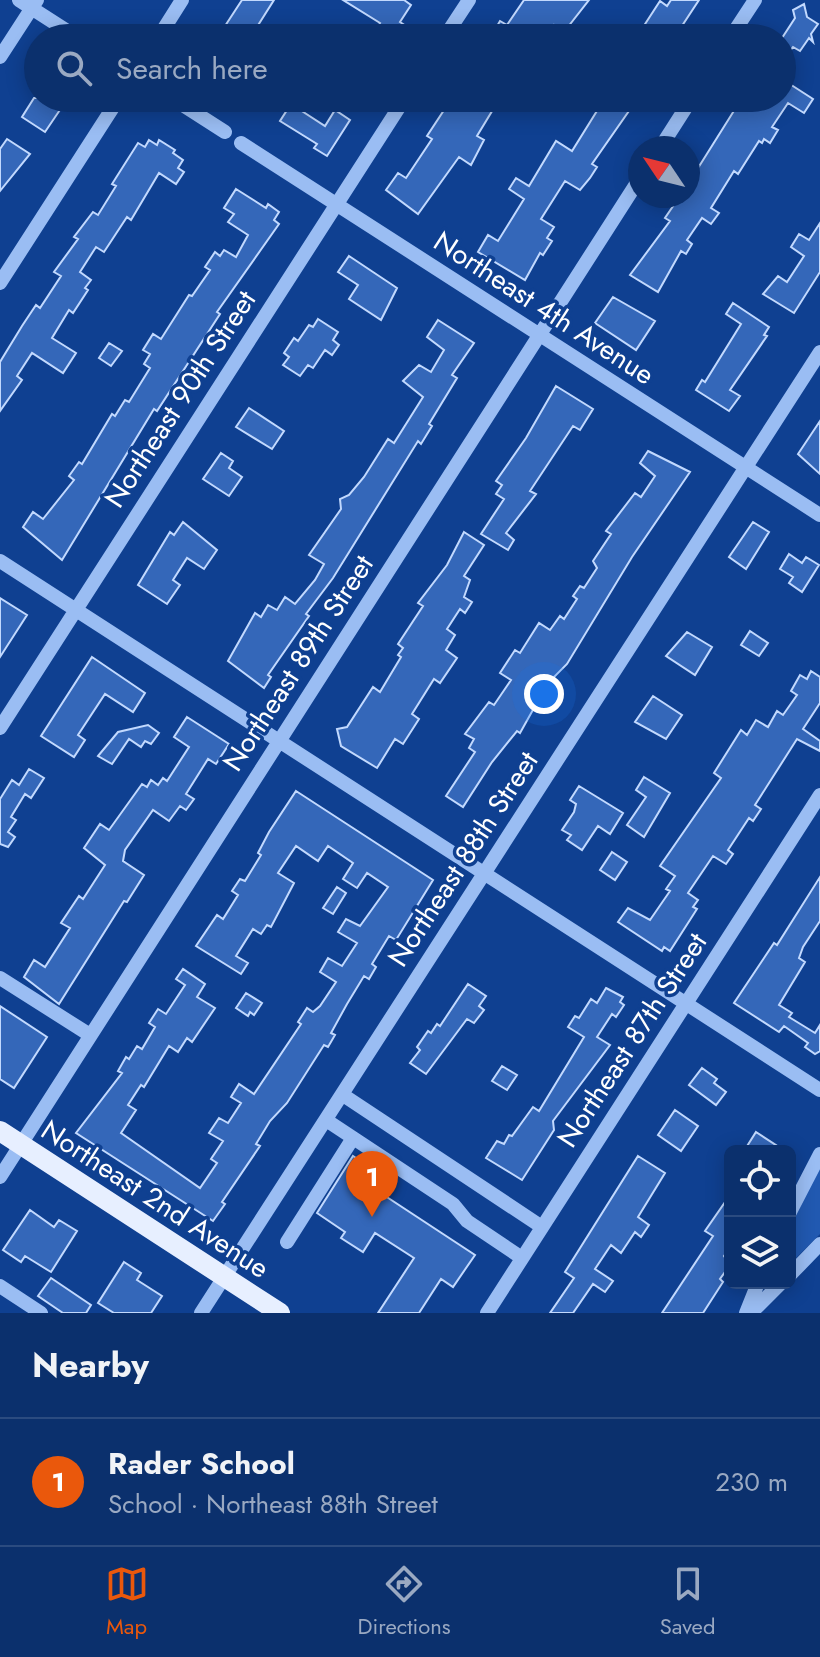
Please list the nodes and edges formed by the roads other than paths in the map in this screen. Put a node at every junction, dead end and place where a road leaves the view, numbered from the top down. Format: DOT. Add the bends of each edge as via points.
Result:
graph roads {
  1 [pos="182,0"];
  2 [pos="469,0"];
  3 [pos="755,0"];
  4 [pos="29,3"];
  5 [pos="58,24"];
  6 [pos="167,24"];
  7 [pos="453,24"];
  8 [pos="739,24"];
  9 [pos="0,57"];
  10 [pos="110,112"];
  11 [pos="194,112"];
  12 [pos="396,112"];
  13 [pos="683,112"];
  14 [pos="225,132"];
  15 [pos="668,136"];
  16 [pos="241,143"];
  17 [pos="628,197"];
  18 [pos="336,205"];
  19 [pos="0,283"];
  20 [pos="538,337"];
  21 [pos="820,352"];
  22 [pos="745,468"];
  23 [pos="820,515"];
  24 [pos="0,561"];
  25 [pos="76,610"];
  26 [pos="0,728"];
  27 [pos="278,743"];
  28 [pos="820,795"];
  29 [pos="486,871"];
  30 [pos="0,978"];
  31 [pos="687,1003"];
  32 [pos="90,1035"];
  33 [pos="820,1090"];
  34 [pos="343,1095"];
  35 [pos="326,1120"];
  36 [pos="0,1131"];
  37 [pos="353,1138"];
  38 [pos="21,1145"];
  39 [pos="820,1154"];
  40 [pos="0,1177"];
  41 [pos="796,1200"];
  42 [pos="542,1227"];
  43 [pos="287,1242"];
  44 [pos="820,1244"];
  45 [pos="522,1258"];
  46 [pos="796,1269"];
  47 [pos="225,1277"];
  48 [pos="0,1286"];
  49 [pos="756,1289"];
  50 [pos="774,1289"];
  51 [pos="41,1313"];
  52 [pos="201,1313"];
  53 [pos="280,1313"];
  54 [pos="487,1313"];
  55 [pos="748,1313"];
  1 -- 6 [label="street"];
  2 -- 7 [label="street"];
  3 -- 8 [label="street"];
  4 -- 5 [label="street"];
  4 -- 9 [label="street"];
  10 -- 19 [label="street"];
  11 -- 14 [label="street"];
  12 -- 18 [label="street, Northeast 90th Street"];
  13 -- 15 [label="street"];
  16 -- 18 [label="street, Northeast 4th Avenue"];
  17 -- 20 [label="street, Northeast 89th Street"];
  18 -- 20 [label="street, Northeast 4th Avenue"];
  18 -- 25 [label="street, Northeast 90th Street"];
  20 -- 22 [label="street, Northeast 4th Avenue"];
  20 -- 27 [label="street, Northeast 89th Street"];
  21 -- 22 [label="street, Northeast 88th Street"];
  22 -- 23 [label="street, Northeast 4th Avenue"];
  22 -- 29 [label="street, Northeast 88th Street"];
  24 -- 25 [label="street"];
  25 -- 26 [label="street, Northeast 90th Street"];
  25 -- 27 [label="street"];
  27 -- 29 [label="street"];
  27 -- 32 [label="street, Northeast 89th Street"];
  28 -- 31 [label="street, Northeast 87th Street"];
  29 -- 31 [label="street"];
  29 -- 34 [label="street, Northeast 88th Street"];
  30 -- 32 [label="street"];
  31 -- 33 [label="street"];
  31 -- 42 [label="street, Northeast 87th Street"];
  32 -- 38 [label="street, Northeast 89th Street"];
  34 -- 35 [label="street, Northeast 88th Street"];
  34 -- 42 [label="street"];
  35 -- 37 [label="street"];
  35 -- 47 [label="street, Northeast 88th Street"];
  36 -- 38 [label="main road, Northeast 2nd Avenue"];
  37 -- 43 [label="street"];
  37 -- 45 [label="street" via="453,1204 467,1221"];
  38 -- 40 [label="street, Northeast 89th Street"];
  38 -- 47 [label="main road, Northeast 2nd Avenue"];
  39 -- 41 [label="street"];
  42 -- 45 [label="street, Northeast 87th Street"];
  44 -- 46 [label="street"];
  45 -- 54 [label="street, Northeast 87th Street"];
  47 -- 52 [label="street, Northeast 88th Street"];
  47 -- 53 [label="main road, Northeast 2nd Avenue"];
  48 -- 51 [label="street"];
  49 -- 55 [label="street"];
  50 -- 55 [label="street"];
}
